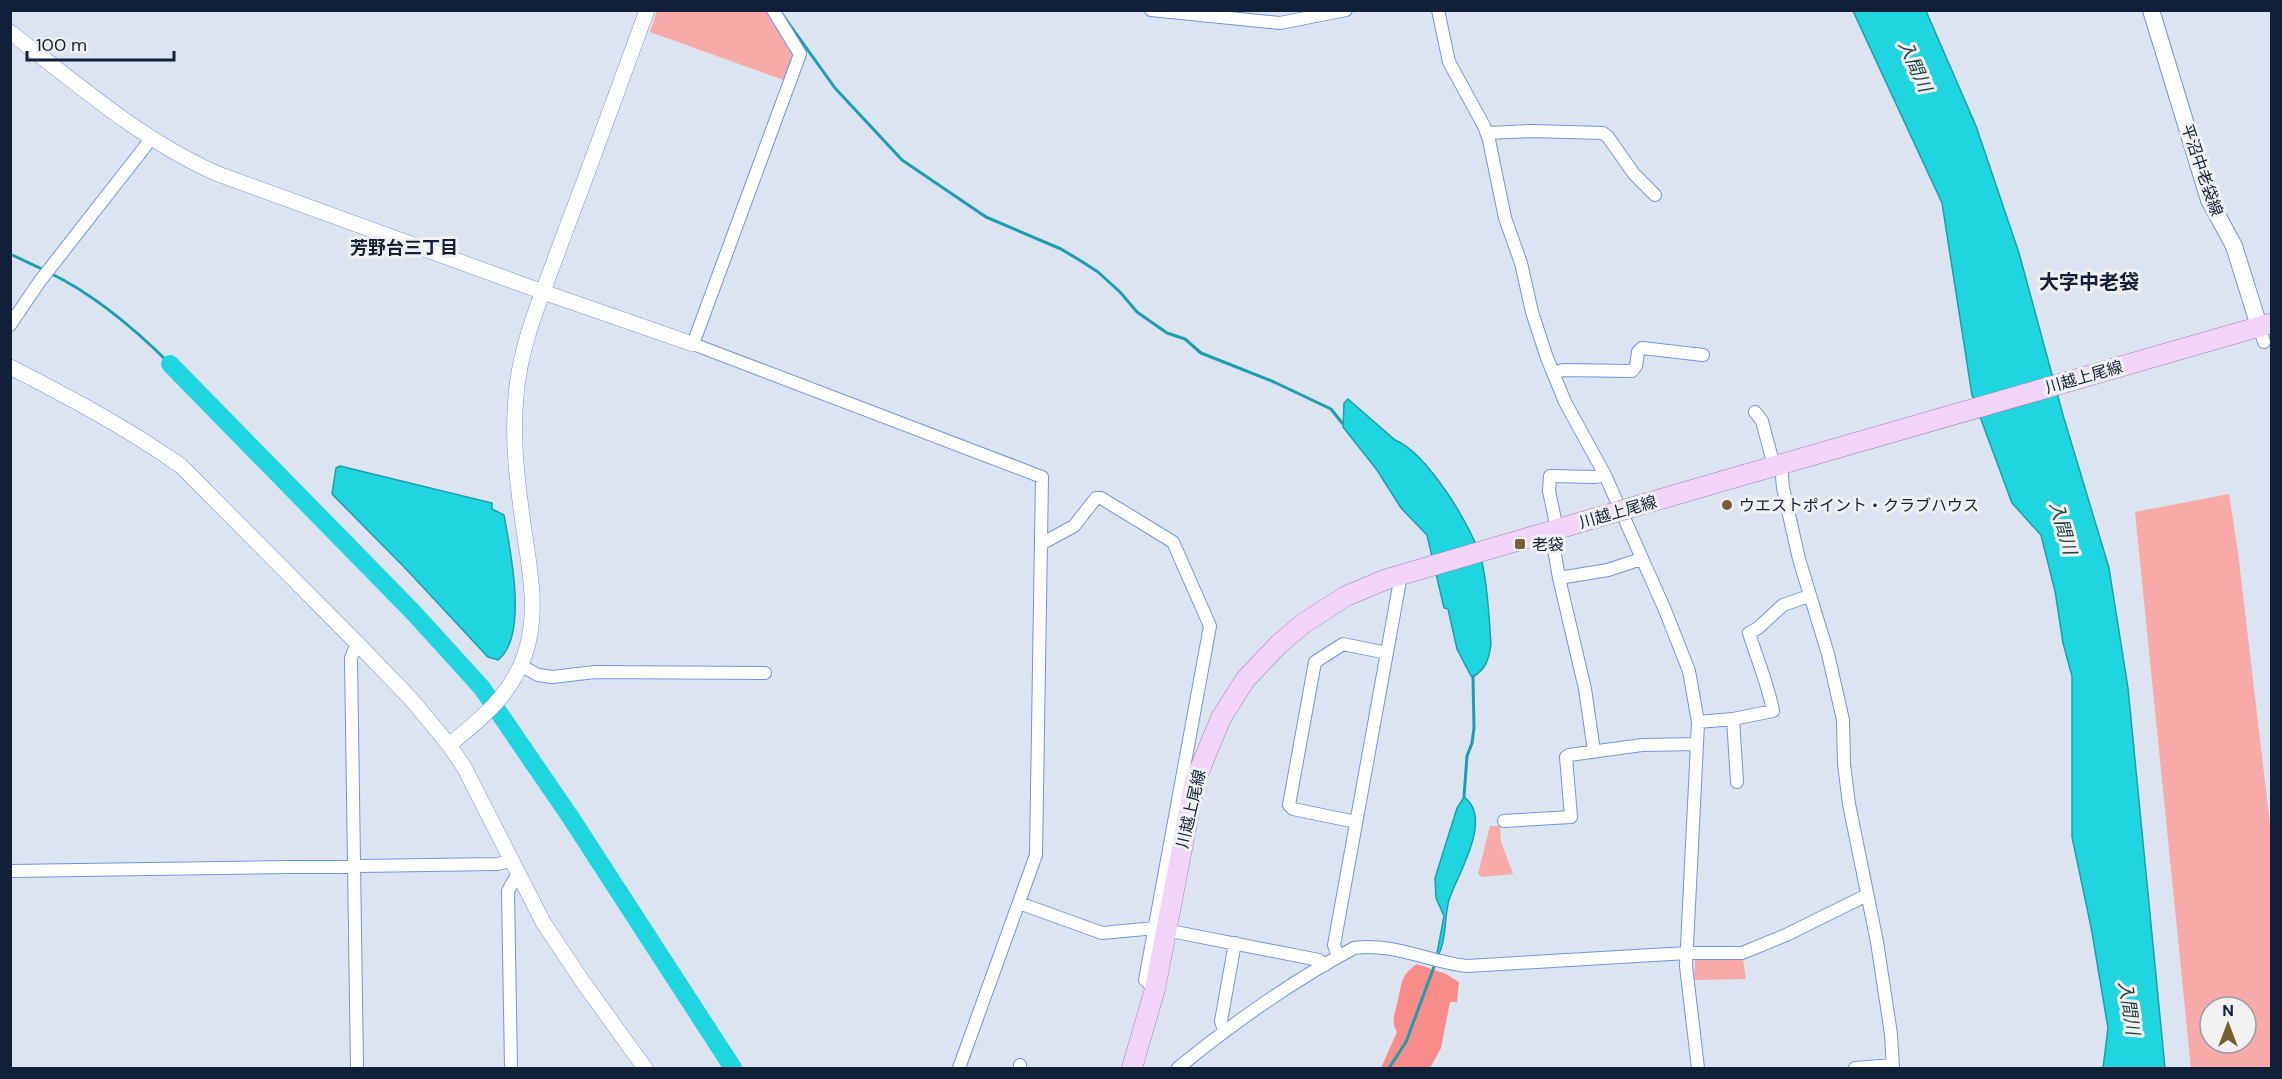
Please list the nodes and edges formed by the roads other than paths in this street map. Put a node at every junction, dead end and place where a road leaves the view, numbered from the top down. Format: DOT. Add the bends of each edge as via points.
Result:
graph roads {
  1 [pos="647,10"];
  2 [pos="773,10"];
  3 [pos="1151,10"];
  4 [pos="1346,10"];
  5 [pos="1438,10"];
  6 [pos="2151,10"];
  7 [pos="10,32"];
  8 [pos="1487,133"];
  9 [pos="151,139"];
  10 [pos="1655,195"];
  11 [pos="543,292"];
  12 [pos="10,326"];
  13 [pos="2260,331"];
  14 [pos="693,344"];
  15 [pos="1703,355"];
  16 [pos="10,367"];
  17 [pos="1553,373"];
  18 [pos="1755,412"];
  19 [pos="1782,464"];
  20 [pos="1605,475"];
  21 [pos="1554,530"];
  22 [pos="1041,544"];
  23 [pos="1641,559"];
  24 [pos="1401,575"];
  25 [pos="1559,579"];
  26 [pos="1809,596"];
  27 [pos="357,643"];
  28 [pos="1387,653"];
  29 [pos="520,665"];
  30 [pos="765,673"];
  31 [pos="1733,719"];
  32 [pos="1698,722"];
  33 [pos="1697,744"];
  34 [pos="448,745"];
  35 [pos="1594,751"];
  36 [pos="1737,782"];
  37 [pos="1504,821"];
  38 [pos="1356,822"];
  39 [pos="354,865"];
  40 [pos="515,867"];
  41 [pos="10,871"];
  42 [pos="1867,895"];
  43 [pos="1019,903"];
  44 [pos="1161,929"];
  45 [pos="1235,943"];
  46 [pos="1687,953"];
  47 [pos="1338,957"];
  48 [pos="1325,965"];
  49 [pos="1224,1030"];
  50 [pos="1893,1067"];
  51 [pos="357,1068"];
  52 [pos="511,1068"];
  53 [pos="645,1068"];
  54 [pos="959,1068"];
  55 [pos="1132,1068"];
  56 [pos="1178,1068"];
  57 [pos="1698,1068"];
  58 [pos="1855,1068"];
  1 -- 11 [label="street"];
  2 -- 14 [label="street" via="800,54"];
  3 -- 4 [label="street" via="1280,23"];
  5 -- 8 [label="street" via="1449,63"];
  6 -- 13 [label="main road, 平沼中老袋線" via="2209,200 2234,246"];
  7 -- 9 [label="street"];
  8 -- 10 [label="street" via="1603,133"];
  8 -- 17 [label="street" via="1505,218"];
  9 -- 11 [label="street" via="218,174"];
  9 -- 12 [label="street" via="40,281"];
  11 -- 14 [label="street"];
  11 -- 29 [label="street" via="524,348 516,395 515,458 533,616"];
  13 -- 19 [label="main road, 川越上尾線"];
  14 -- 22 [label="street" via="1038,473 1042,477"];
  15 -- 17 [label="street" via="1642,348 1632,371"];
  16 -- 27 [label="street" via="73,399 181,466"];
  17 -- 20 [label="street"];
  18 -- 19 [label="street"];
  19 -- 21 [label="main road, 川越上尾線, bridge"];
  19 -- 26 [label="street" via="1783,488"];
  20 -- 21 [label="street" via="1550,476"];
  20 -- 23 [label="street"];
  21 -- 24 [label="main road, 川越上尾線"];
  21 -- 25 [label="street"];
  22 -- 43 [label="street" via="1036,855"];
  22 -- 44 [label="street" via="1074,526 1096,498 1101,498 1173,542 1210,626"];
  23 -- 25 [label="street"];
  23 -- 32 [label="street" via="1689,671"];
  24 -- 28 [label="street"];
  24 -- 44 [label="main road, 川越上尾線" via="1346,596 1304,623 1260,663 1232,699 1195,781"];
  25 -- 35 [label="street" via="1585,689"];
  26 -- 31 [label="street" via="1783,605 1749,633 1773,711"];
  26 -- 42 [label="street" via="1843,720 1847,784"];
  27 -- 34 [label="street" via="411,699"];
  27 -- 39 [label="street" via="351,658"];
  28 -- 38 [label="street"];
  28 -- 38 [label="street" via="1342,644 1315,662 1308,696 1289,805"];
  29 -- 30 [label="street" via="552,678 595,672"];
  29 -- 34 [label="street" via="502,698"];
  31 -- 32 [label="street"];
  31 -- 36 [label="street"];
  32 -- 33 [label="street"];
  33 -- 35 [label="street"];
  33 -- 46 [label="street"];
  34 -- 40 [label="street" via="464,767"];
  35 -- 37 [label="street" via="1566,757 1570,817"];
  38 -- 47 [label="street" via="1334,945"];
  39 -- 40 [label="street"];
  39 -- 41 [label="street"];
  39 -- 51 [label="street"];
  40 -- 52 [label="street" via="508,891"];
  40 -- 53 [label="street" via="543,922"];
  42 -- 46 [label="street" via="1742,953"];
  42 -- 50 [label="street"];
  43 -- 44 [label="street" via="1102,933"];
  43 -- 54 [label="street"];
  44 -- 45 [label="street"];
  44 -- 55 [label="main road, 川越上尾線" via="1155,989"];
  45 -- 48 [label="street" via="1319,960"];
  45 -- 49 [label="street" via="1221,1021"];
  46 -- 47 [label="street" via="1467,966 1371,946 1354,948"];
  46 -- 57 [label="street"];
  47 -- 48 [label="street"];
  48 -- 49 [label="street"];
  49 -- 56 [label="street"];
  50 -- 58 [label="street"];
}
